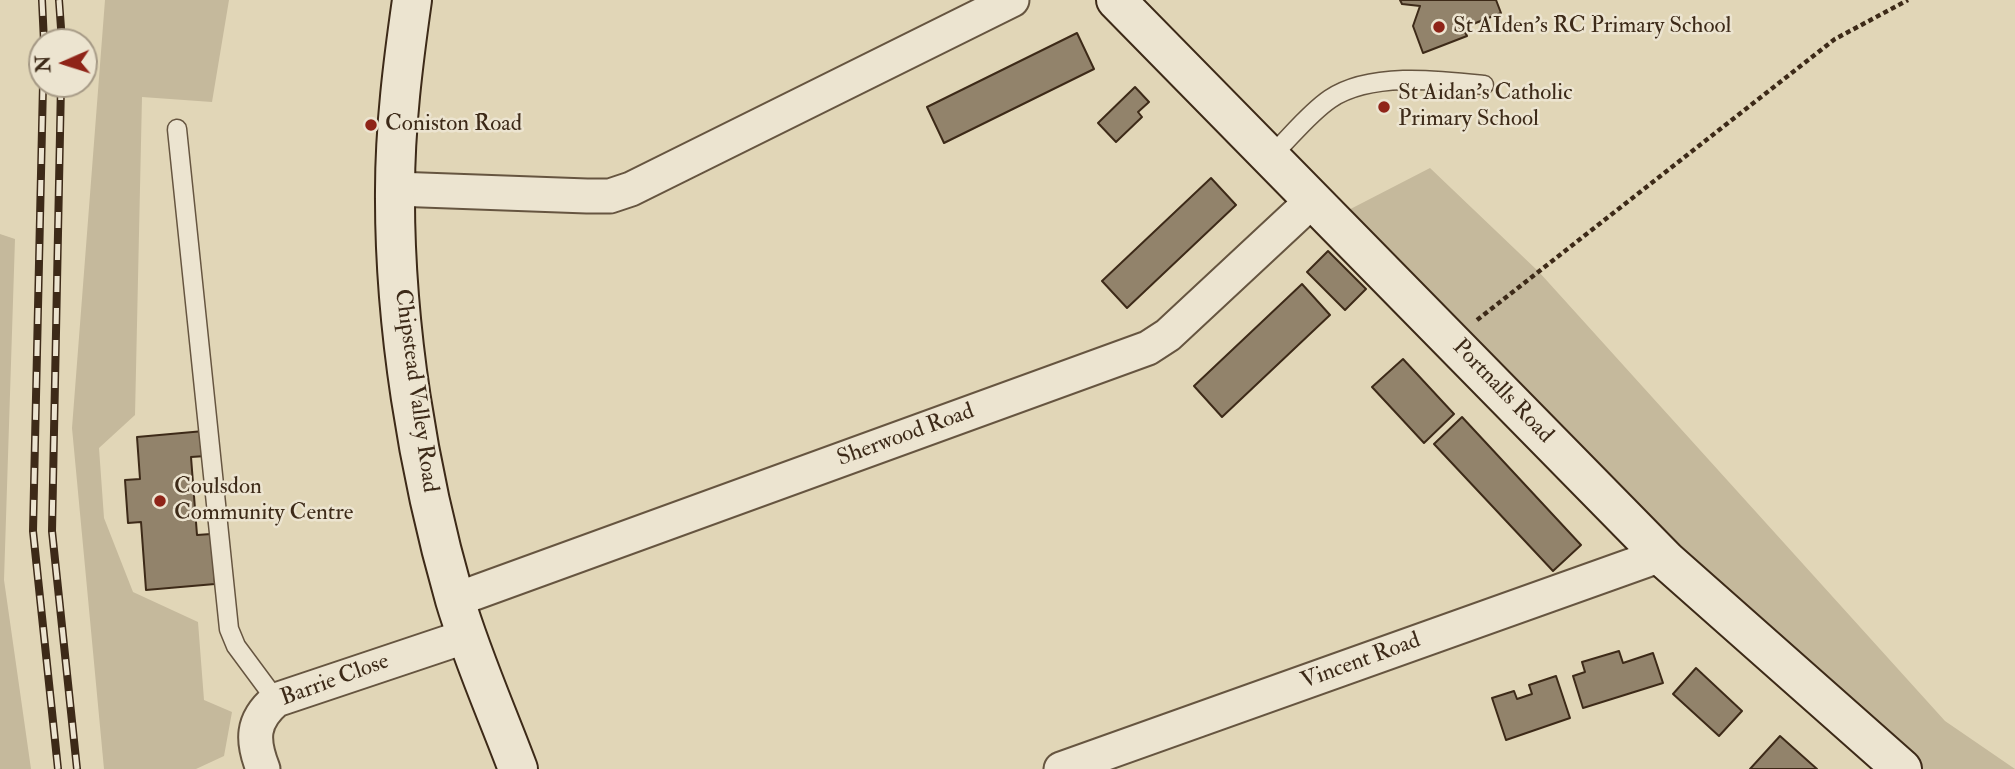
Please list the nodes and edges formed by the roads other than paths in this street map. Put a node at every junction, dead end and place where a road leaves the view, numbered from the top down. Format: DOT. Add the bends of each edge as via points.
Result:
graph roads {
  1 [pos="412,0"];
  2 [pos="1012,0"];
  3 [pos="1116,0"];
  4 [pos="1485,85"];
  5 [pos="177,129"];
  6 [pos="1271,156"];
  7 [pos="395,189"];
  8 [pos="1314,199"];
  9 [pos="1661,555"];
  10 [pos="455,600"];
  11 [pos="467,636"];
  12 [pos="276,700"];
  13 [pos="263,769"];
  14 [pos="518,769"];
  15 [pos="1061,769"];
  16 [pos="1902,769"];
  1 -- 7 [label="street, Chipstead Valley Road"];
  2 -- 7 [label="street" via="610,196"];
  3 -- 6 [label="street, Portnalls Road"];
  4 -- 6 [label="lane" via="1352,87 1328,100"];
  5 -- 12 [label="lane" via="229,629 236,646"];
  6 -- 8 [label="street, Portnalls Road"];
  7 -- 10 [label="street, Chipstead Valley Road" via="400,295 420,449"];
  8 -- 9 [label="street, Portnalls Road"];
  8 -- 10 [label="street, Sherwood Road" via="1168,335 1148,348"];
  9 -- 15 [label="street, Vincent Road"];
  9 -- 16 [label="street, Portnalls Road"];
  10 -- 11 [label="street, Chipstead Valley Road"];
  11 -- 12 [label="street, Barrie Close"];
  11 -- 14 [label="street, Chipstead Valley Road"];
  12 -- 13 [label="street, Barrie Close" via="257,723 254,737"];
}
